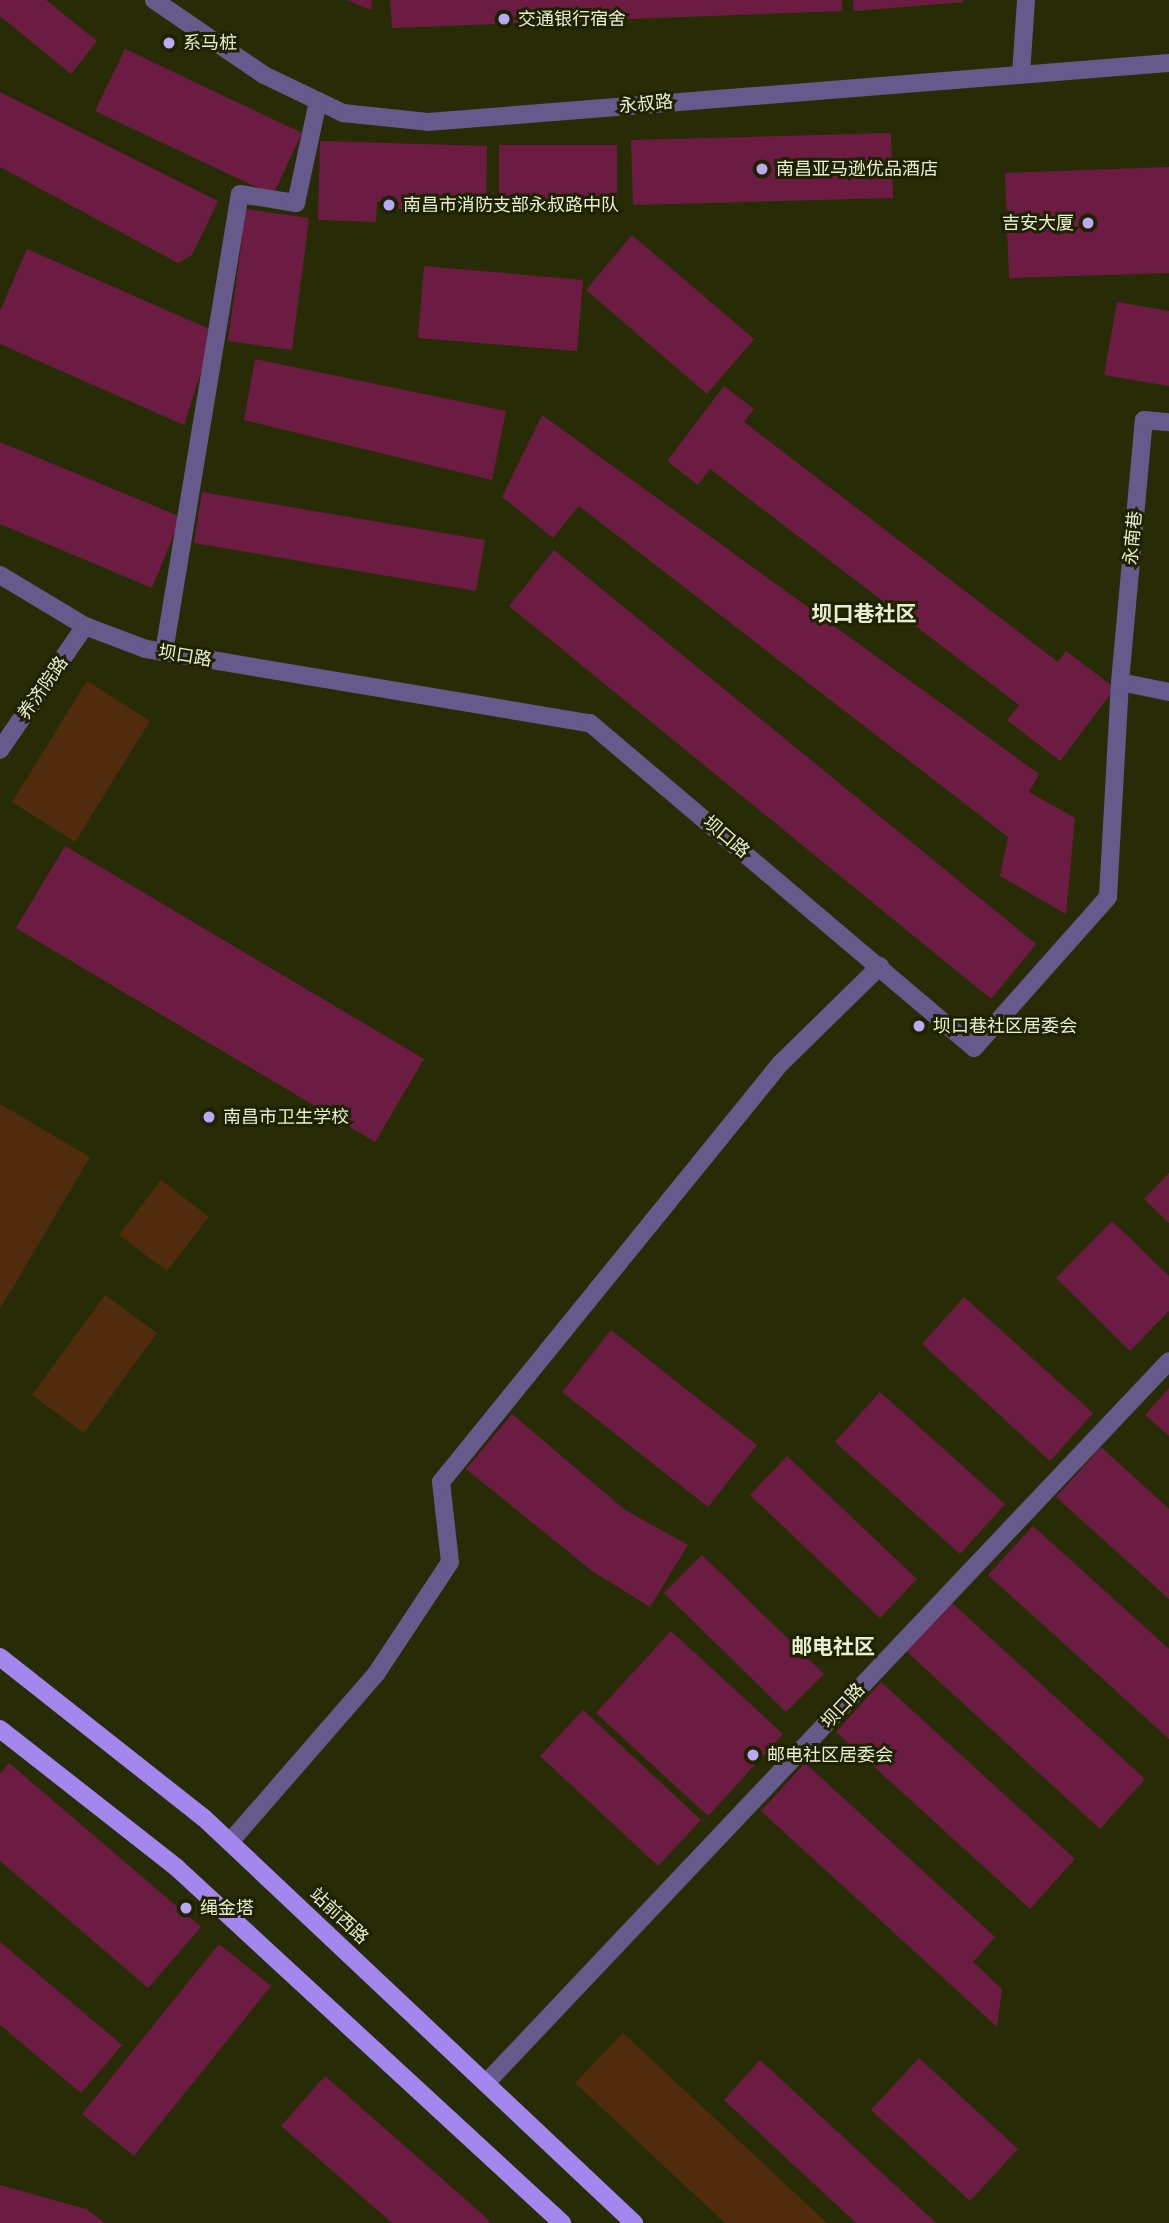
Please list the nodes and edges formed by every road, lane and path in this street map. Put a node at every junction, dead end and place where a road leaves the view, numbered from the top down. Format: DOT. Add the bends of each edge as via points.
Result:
graph roads {
  1 [pos="154,0"];
  2 [pos="1027,0"];
  3 [pos="1169,63"];
  4 [pos="1021,74"];
  5 [pos="318,101"];
  6 [pos="1169,422"];
  7 [pos="0,575"];
  8 [pos="85,626"];
  9 [pos="163,652"];
  10 [pos="1120,682"];
  11 [pos="1169,692"];
  12 [pos="0,750"];
  13 [pos="880,966"];
  14 [pos="1169,1361"];
  15 [pos="0,1657"];
  16 [pos="0,1729"];
  17 [pos="229,1842"];
  18 [pos="487,2082"];
  19 [pos="562,2223"];
  20 [pos="634,2223"];
  1 -- 5 [label="street, 永叔路" via="264,75"];
  2 -- 4 [label="street"];
  3 -- 4 [label="street, 永叔路"];
  4 -- 5 [label="street, 永叔路" via="428,122 343,113"];
  5 -- 9 [label="street" via="296,203 240,194"];
  6 -- 10 [label="street, 永南巷" via="1144,420"];
  7 -- 8 [label="street, 坝口路"];
  8 -- 9 [label="street, 坝口路"];
  8 -- 12 [label="street, 养济院路"];
  9 -- 13 [label="street, 坝口路" via="590,723"];
  10 -- 11 [label="street"];
  10 -- 13 [label="street, 坝口路" via="1108,897 974,1048"];
  13 -- 17 [label="street" via="780,1064 441,1482 450,1562 376,1674"];
  14 -- 18 [label="street, 坝口路"];
  15 -- 17 [label="main road, 站前西路"];
  16 -- 19 [label="main road" via="177,1868"];
  17 -- 18 [label="main road, 站前西路"];
  18 -- 20 [label="main road, 站前西路"];
}
